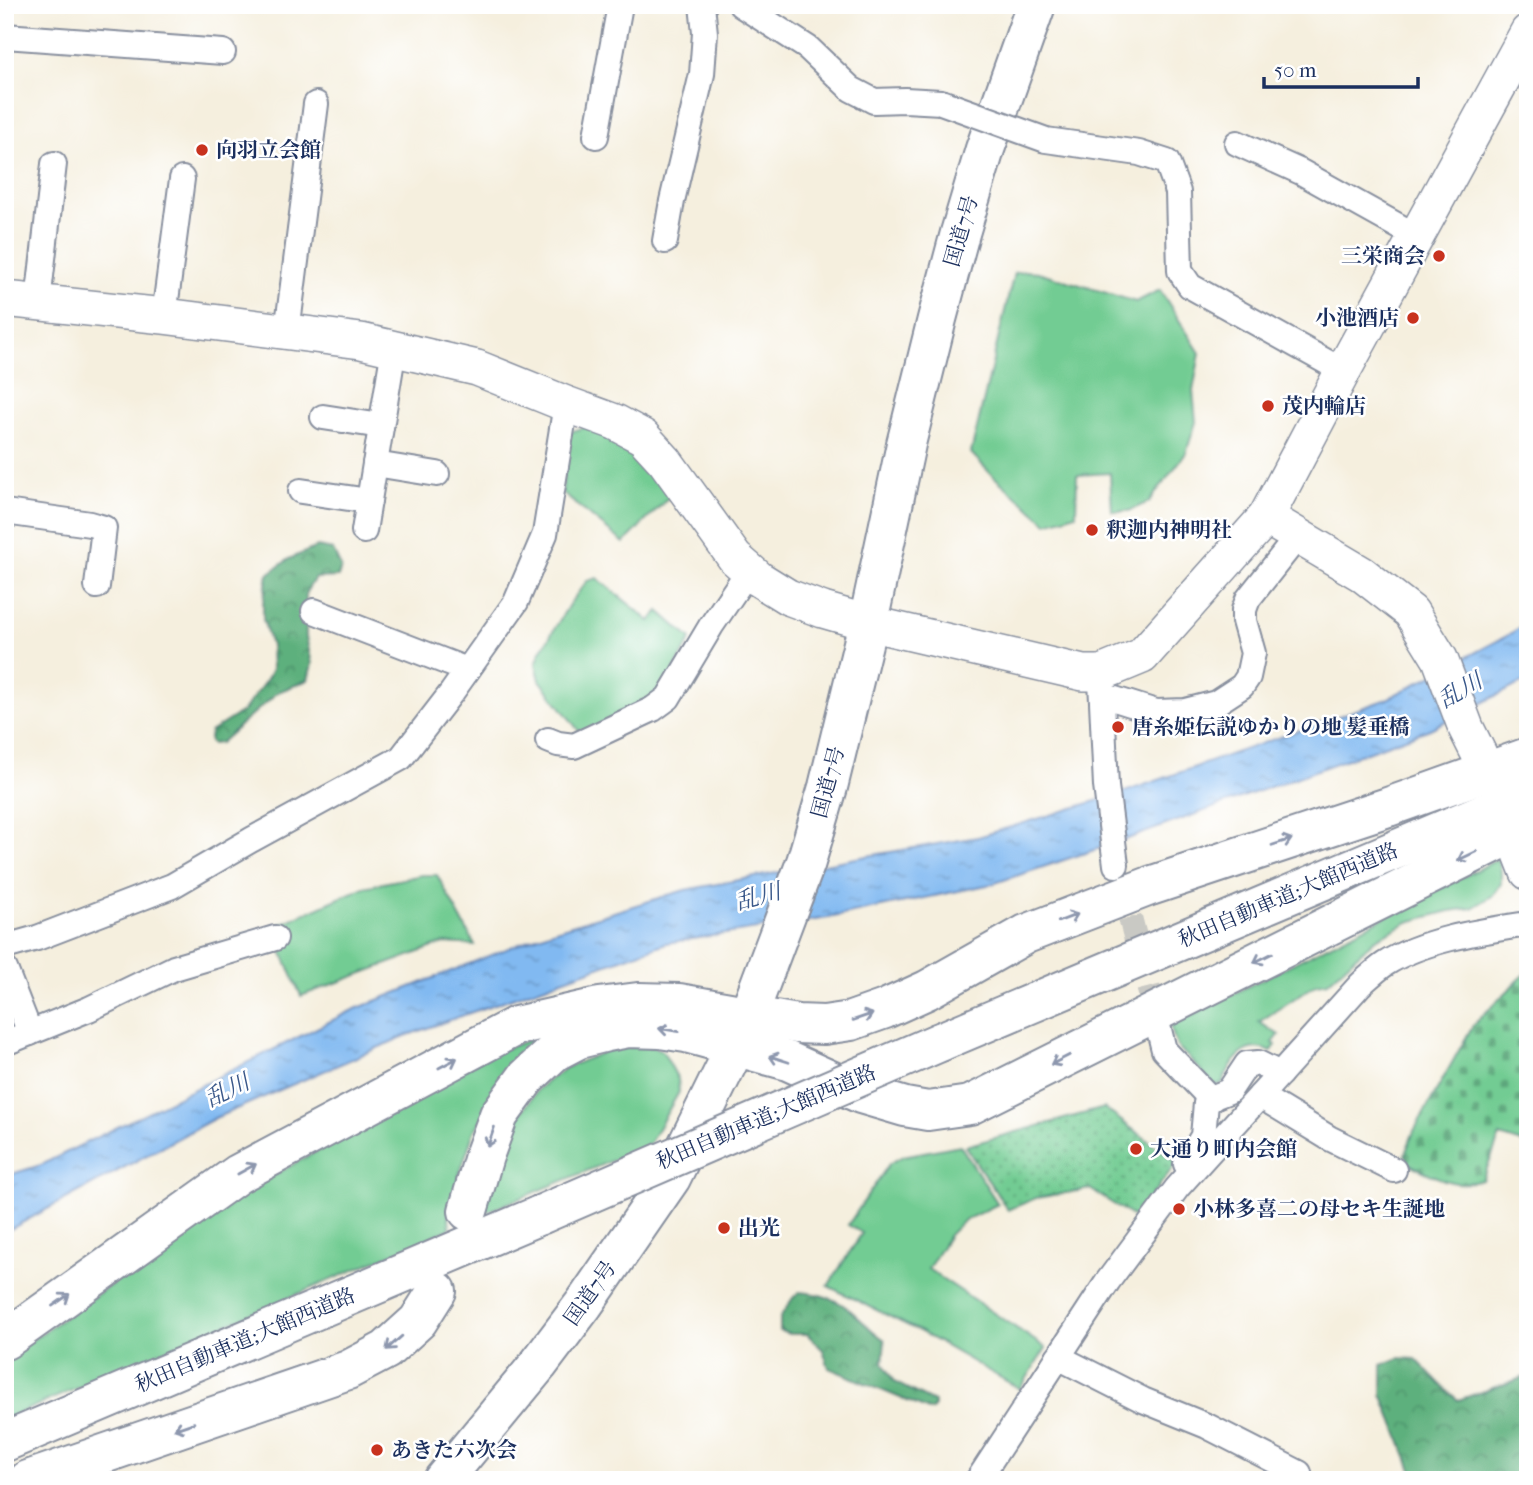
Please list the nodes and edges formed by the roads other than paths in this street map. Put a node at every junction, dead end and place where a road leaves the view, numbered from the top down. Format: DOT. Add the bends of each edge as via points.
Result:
graph roads {
  1 [pos="620,5"];
  2 [pos="702,5"];
  3 [pos="741,5"];
  4 [pos="1036,5"];
  5 [pos="1528,32"];
  6 [pos="5,36"];
  7 [pos="223,52"];
  8 [pos="316,104"];
  9 [pos="596,136"];
  10 [pos="1237,143"];
  11 [pos="54,164"];
  12 [pos="182,179"];
  13 [pos="1416,236"];
  14 [pos="665,241"];
  15 [pos="21,301"];
  16 [pos="164,316"];
  17 [pos="288,332"];
  18 [pos="394,348"];
  19 [pos="1343,370"];
  20 [pos="566,404"];
  21 [pos="323,417"];
  22 [pos="381,426"];
  23 [pos="375,464"];
  24 [pos="438,474"];
  25 [pos="300,491"];
  26 [pos="369,501"];
  27 [pos="5,512"];
  28 [pos="1266,517"];
  29 [pos="364,531"];
  30 [pos="1298,536"];
  31 [pos="749,570"];
  32 [pos="97,586"];
  33 [pos="314,611"];
  34 [pos="868,623"];
  35 [pos="467,670"];
  36 [pos="1101,684"];
  37 [pos="548,740"];
  38 [pos="1473,741"];
  39 [pos="1528,757"];
  40 [pos="1528,794"];
  41 [pos="1525,851"];
  42 [pos="1116,865"];
  43 [pos="1528,924"];
  44 [pos="275,939"];
  45 [pos="5,947"];
  46 [pos="5,970"];
  47 [pos="1159,1030"];
  48 [pos="742,1031"];
  49 [pos="30,1033"];
  50 [pos="5,1043"];
  51 [pos="1280,1074"];
  52 [pos="1260,1097"];
  53 [pos="1211,1099"];
  54 [pos="1394,1170"];
  55 [pos="1165,1205"];
  56 [pos="468,1212"];
  57 [pos="437,1291"];
  58 [pos="5,1340"];
  59 [pos="1058,1357"];
  60 [pos="5,1442"];
  61 [pos="1299,1473"];
  62 [pos="28,1480"];
  63 [pos="443,1480"];
  64 [pos="978,1480"];
  1 -- 9 [label="street"];
  2 -- 14 [label="street" via="702,74"];
  3 -- 19 [label="street, bridge" via="808,48 851,89 874,101 941,102 1045,140 1139,153 1167,162 1178,192 1180,271 1190,286"];
  4 -- 34 [label="highway, 国道7号" via="985,149 947,282"];
  5 -- 13 [label="street"];
  6 -- 7 [label="street"];
  8 -- 17 [label="street"];
  10 -- 13 [label="street" via="1301,172"];
  11 -- 15 [label="street"];
  12 -- 16 [label="street"];
  13 -- 19 [label="street"];
  15 -- 16 [label="street"];
  16 -- 17 [label="street"];
  17 -- 18 [label="street"];
  18 -- 20 [label="street" via="477,368"];
  18 -- 22 [label="street"];
  19 -- 28 [label="street"];
  20 -- 31 [label="street" via="643,438"];
  20 -- 35 [label="street" via="545,534 516,602"];
  21 -- 22 [label="street"];
  22 -- 23 [label="street"];
  23 -- 24 [label="street"];
  23 -- 26 [label="street"];
  25 -- 26 [label="street"];
  26 -- 29 [label="street"];
  27 -- 32 [label="street" via="103,527"];
  28 -- 30 [label="street"];
  28 -- 36 [label="street" via="1142,656"];
  30 -- 36 [label="street" via="1248,598 1244,621 1253,653 1242,686 1216,703 1156,712"];
  30 -- 38 [label="street" via="1362,574 1411,612 1440,659"];
  31 -- 34 [label="street" via="788,597"];
  31 -- 37 [label="street" via="668,698 574,746"];
  33 -- 35 [label="street"];
  34 -- 36 [label="street" via="1083,673"];
  34 -- 48 [label="highway, 国道7号" via="806,862"];
  35 -- 45 [label="street" via="401,758 173,886"];
  36 -- 42 [label="street"];
  48 -- 39 [label="highway, one-way" via="851,1021 927,990 1026,934 1150,886"];
  40 -- 60 [label="highway, 秋田自動車道;大館西道路, bridge"];
  41 -- 48 [label="highway, one-way" via="970,1105 928,1111 861,1094 788,1061"];
  43 -- 51 [label="street" via="1417,948 1385,964 1360,985"];
  44 -- 49 [label="street" via="174,968"];
  46 -- 49 [label="street"];
  47 -- 53 [label="street" via="1164,1050"];
  48 -- 56 [label="highway, one-way" via="628,1028 579,1039 554,1052 526,1078 499,1115"];
  58 -- 48 [label="highway, one-way" via="237,1174 516,1026 638,1002 679,1003"];
  48 -- 63 [label="highway, 国道7号" via="671,1178 538,1365"];
  49 -- 50 [label="street"];
  51 -- 52 [label="street"];
  51 -- 53 [label="street" via="1258,1063 1247,1064 1229,1091"];
  52 -- 54 [label="street"];
  52 -- 55 [label="street"];
  53 -- 55 [label="street" via="1206,1103 1203,1136"];
  55 -- 59 [label="street"];
  57 -- 62 [label="highway, one-way" via="418,1321 386,1350 348,1370"];
  59 -- 61 [label="street"];
  59 -- 64 [label="street"];
}
